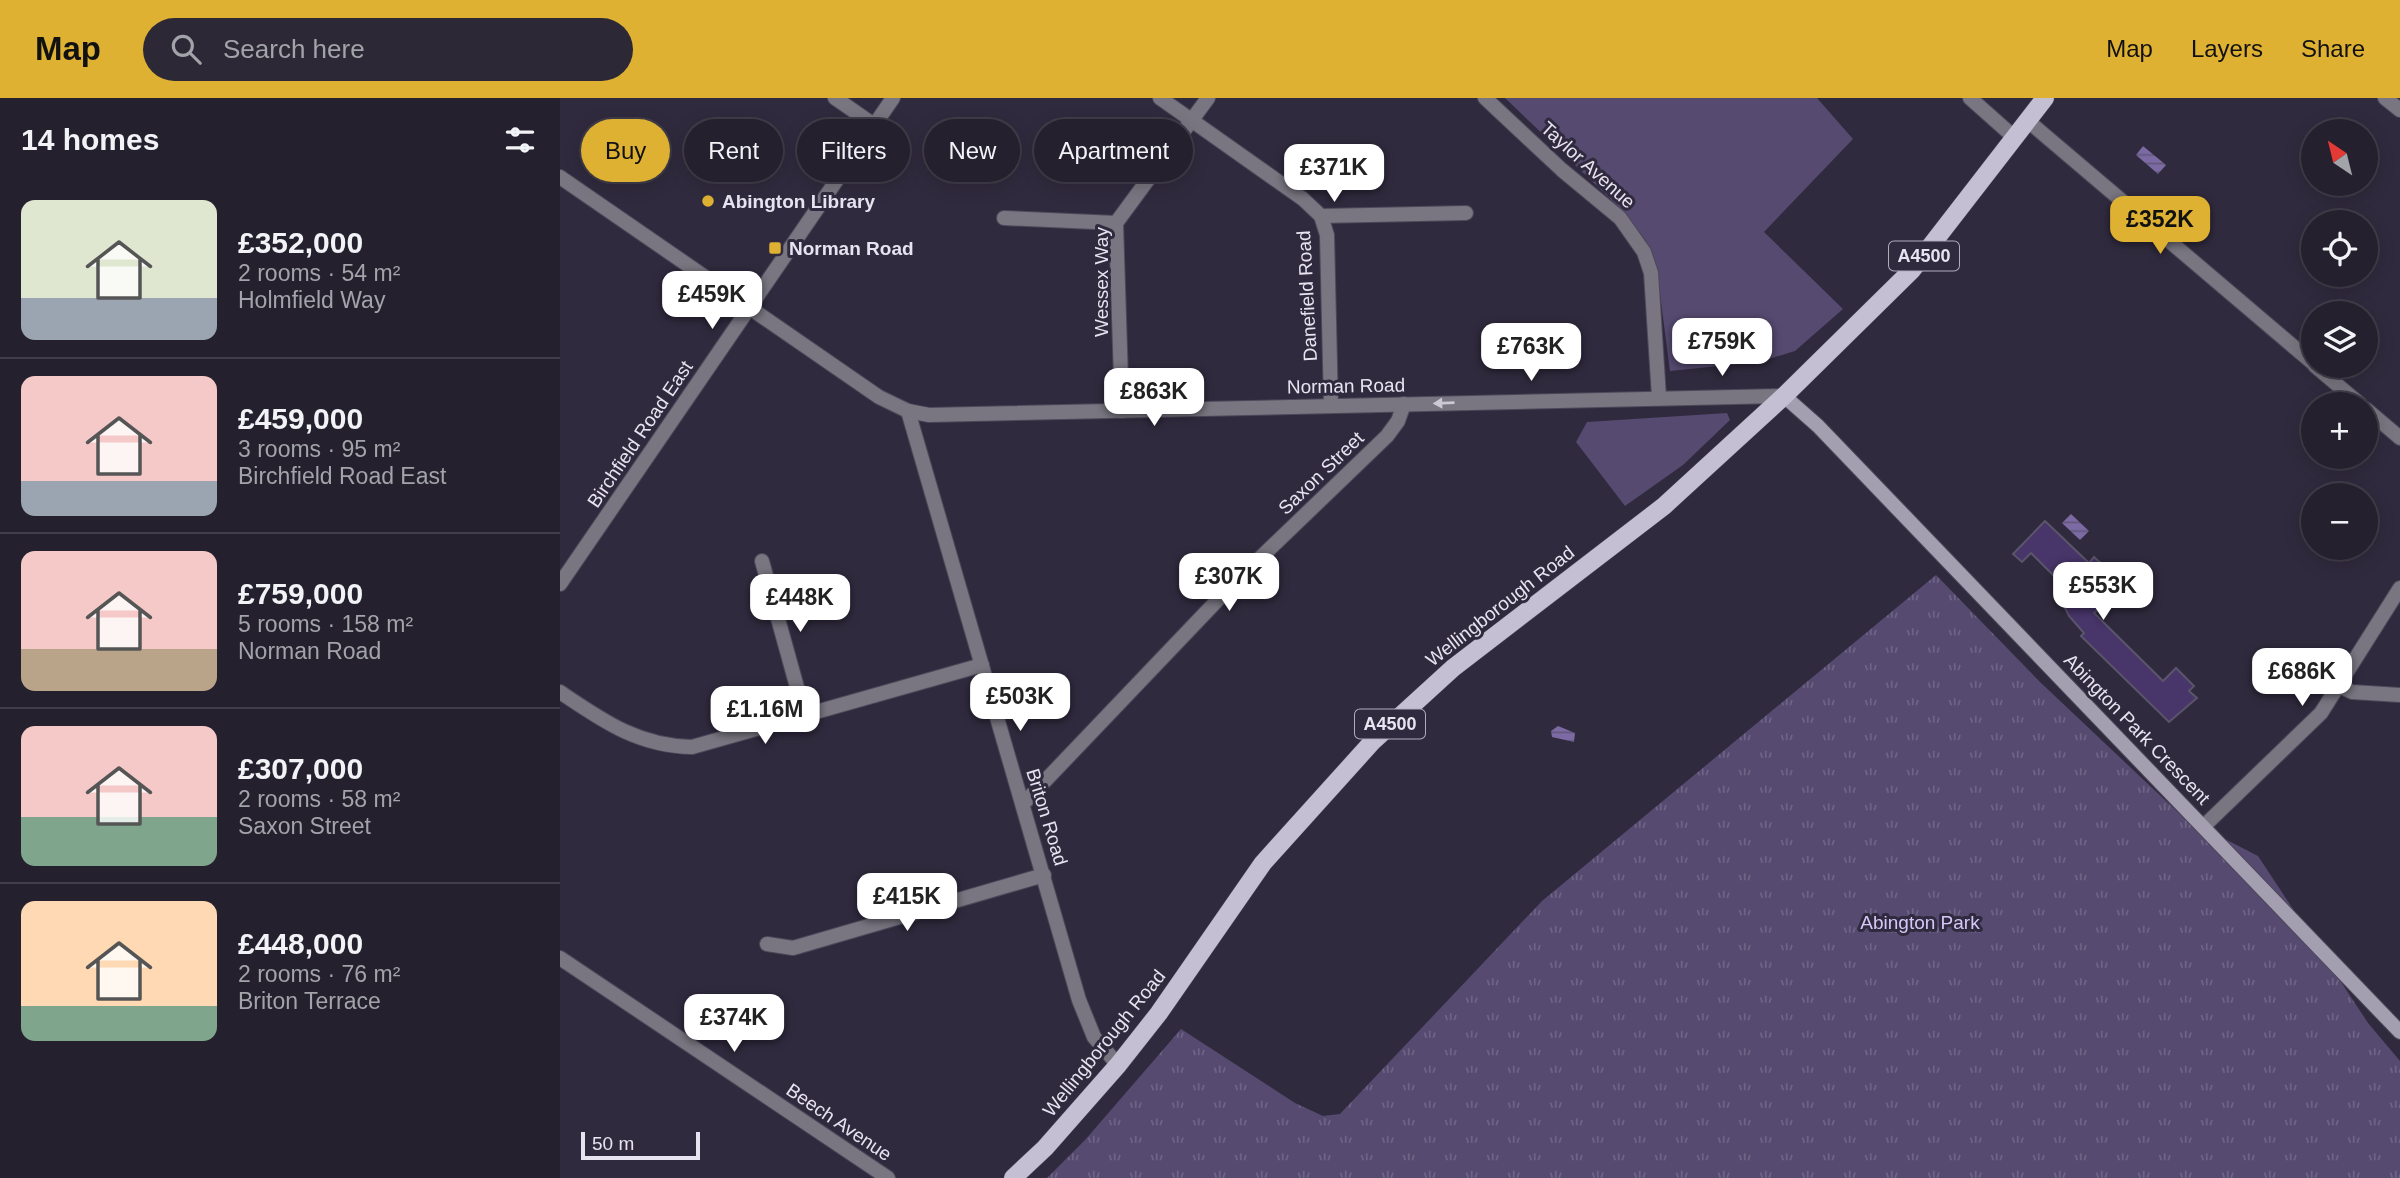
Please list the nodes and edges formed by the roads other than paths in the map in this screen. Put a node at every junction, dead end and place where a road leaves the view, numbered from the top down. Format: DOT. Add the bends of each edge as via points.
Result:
graph roads {
  1 [pos="835,98"];
  2 [pos="893,98"];
  3 [pos="1160,98"];
  4 [pos="1208,98"];
  5 [pos="1485,98"];
  6 [pos="1970,98"];
  7 [pos="2045,98"];
  8 [pos="2385,98"];
  9 [pos="2400,110"];
  10 [pos="865,119"];
  11 [pos="878,119"];
  12 [pos="1189,119"];
  13 [pos="1193,120"];
  14 [pos="2028,121"];
  15 [pos="1193,122"];
  16 [pos="2015,138"];
  17 [pos="560,177"];
  18 [pos="835,182"];
  19 [pos="1147,182"];
  20 [pos="1466,214"];
  21 [pos="1321,216"];
  22 [pos="1004,218"];
  23 [pos="1116,223"];
  24 [pos="750,307"];
  25 [pos="2301,354"];
  26 [pos="2329,378"];
  27 [pos="2346,392"];
  28 [pos="1784,396"];
  29 [pos="1659,397"];
  30 [pos="1404,404"];
  31 [pos="1331,406"];
  32 [pos="908,411"];
  33 [pos="1122,411"];
  34 [pos="2378,419"];
  35 [pos="2400,438"];
  36 [pos="762,561"];
  37 [pos="560,584"];
  38 [pos="2400,589"];
  39 [pos="982,665"];
  40 [pos="2339,686"];
  41 [pos="560,692"];
  42 [pos="2400,695"];
  43 [pos="805,716"];
  44 [pos="1023,804"];
  45 [pos="2204,827"];
  46 [pos="1044,875"];
  47 [pos="767,944"];
  48 [pos="560,958"];
  49 [pos="2400,1032"];
  50 [pos="1118,1065"];
  51 [pos="888,1178"];
  52 [pos="1013,1178"];
  1 -- 10 [label="street"];
  2 -- 11 [label="street, Birchfield Road East"];
  3 -- 12 [label="street, Danefield Road"];
  4 -- 13 [label="street, Wessex Way"];
  5 -- 29 [label="street, Taylor Avenue" via="1620,218 1644,252 1651,273"];
  6 -- 16 [label="street"];
  7 -- 14 [label="main road, Wellingborough Road / A4500"];
  8 -- 9 [label="street"];
  14 -- 16 [label="main road, Wellingborough Road / A4500"];
  14 -- 25 [label="street"];
  15 -- 21 [label="street, Danefield Road"];
  16 -- 28 [label="main road, Wellingborough Road / A4500" via="1912,271"];
  17 -- 24 [label="street, Norman Road"];
  18 -- 24 [label="street, Birchfield Road East"];
  19 -- 23 [label="street, Wessex Way"];
  20 -- 21 [label="street"];
  21 -- 31 [label="street, Danefield Road" via="1327,235"];
  22 -- 23 [label="street"];
  23 -- 33 [label="street, Wessex Way"];
  24 -- 32 [label="street, Norman Road" via="879,397"];
  24 -- 37 [label="street, Birchfield Road East"];
  26 -- 27 [label="street"];
  28 -- 29 [label="street, Norman Road"];
  28 -- 45 [label="street, Abington Park Crescent"];
  28 -- 50 [label="main road, Wellingborough Road / A4500" via="1664,506 1453,668 1373,741 1263,863 1160,1013"];
  29 -- 30 [label="street, Norman Road, one-way"];
  30 -- 31 [label="street, Norman Road"];
  30 -- 44 [label="street, Saxon Street" via="1387,436 1203,614"];
  31 -- 33 [label="street, Norman Road"];
  32 -- 33 [label="street, Norman Road" via="954,417"];
  32 -- 39 [label="street, Briton Road"];
  34 -- 35 [label="street"];
  36 -- 43 [label="street"];
  38 -- 40 [label="street"];
  39 -- 43 [label="street"];
  39 -- 44 [label="street, Briton Road"];
  40 -- 42 [label="street" via="2352,692"];
  40 -- 45 [label="street" via="2306,730"];
  41 -- 43 [label="street" via="619,731 645,742 676,747 708,745"];
  44 -- 46 [label="street, Briton Road"];
  45 -- 49 [label="street, Abington Park Crescent"];
  46 -- 47 [label="street" via="793,948"];
  46 -- 50 [label="street, Briton Road" via="1086,1022"];
  48 -- 51 [label="street, Beech Avenue"];
  50 -- 52 [label="main road, Wellingborough Road / A4500"];
}
